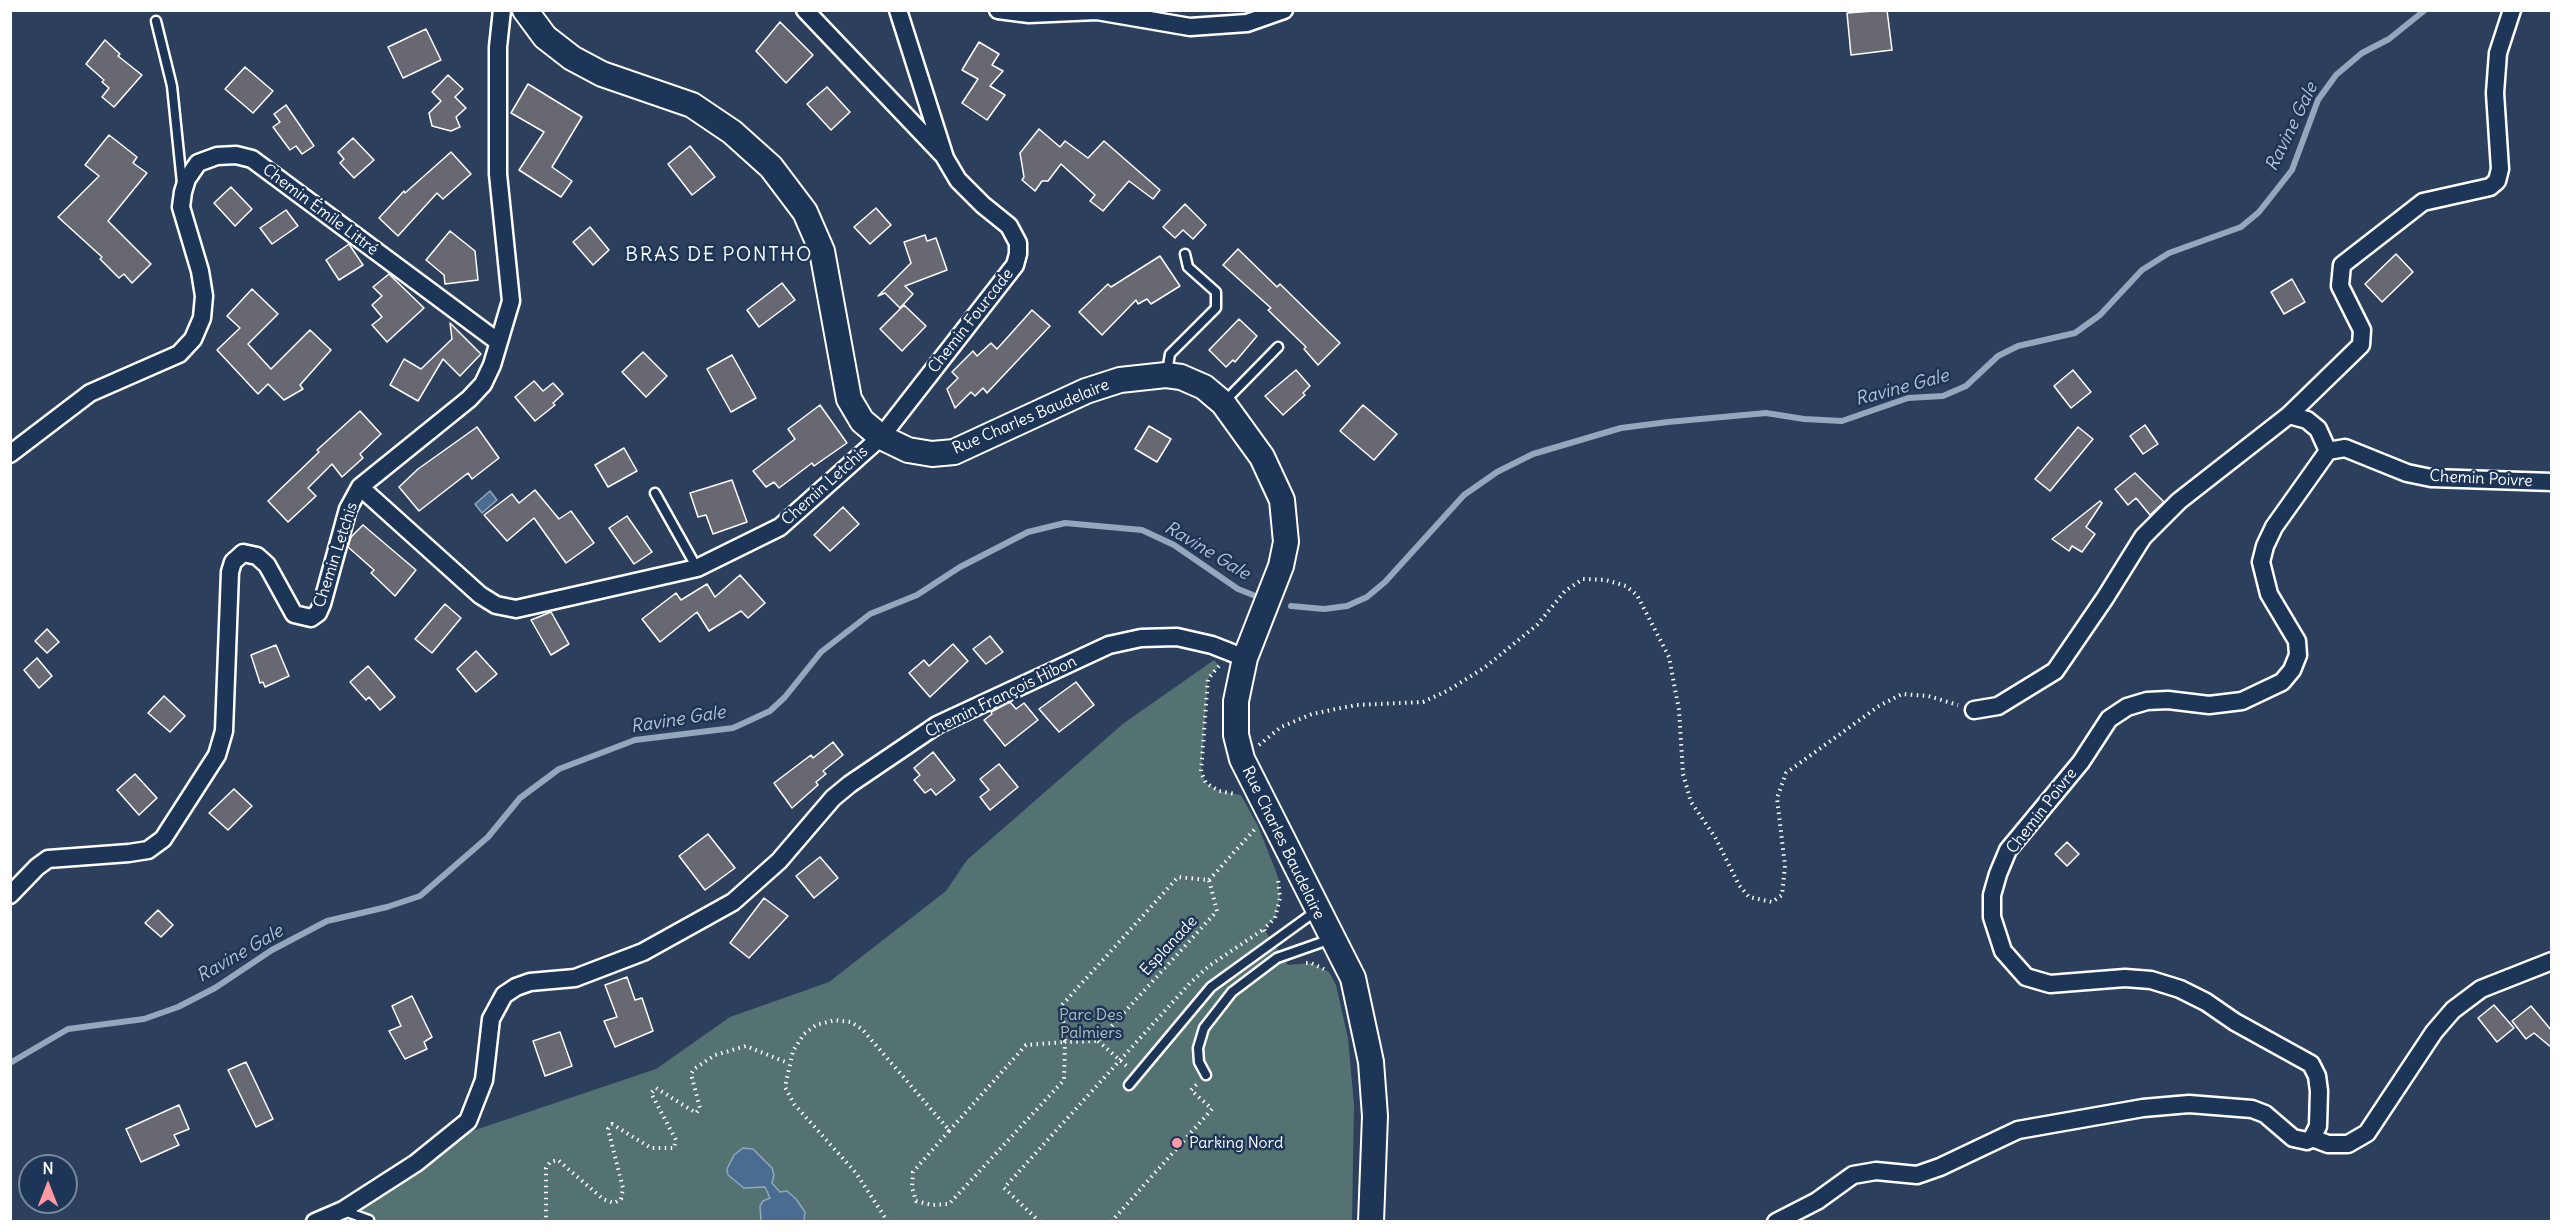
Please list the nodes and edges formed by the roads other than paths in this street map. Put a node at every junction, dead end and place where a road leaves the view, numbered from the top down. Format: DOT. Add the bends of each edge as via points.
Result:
graph roads {
  1 [pos="502,10"];
  2 [pos="525,10"];
  3 [pos="806,10"];
  4 [pos="898,10"];
  5 [pos="998,10"];
  6 [pos="1284,10"];
  7 [pos="2512,10"];
  8 [pos="1244,17"];
  9 [pos="156,21"];
  10 [pos="945,158"];
  11 [pos="183,192"];
  12 [pos="1185,254"];
  13 [pos="497,341"];
  14 [pos="1278,347"];
  15 [pos="1167,375"];
  16 [pos="1223,403"];
  17 [pos="2289,415"];
  18 [pos="881,436"];
  19 [pos="2328,451"];
  20 [pos="10,454"];
  21 [pos="2552,482"];
  22 [pos="360,487"];
  23 [pos="655,493"];
  24 [pos="697,568"];
  25 [pos="1240,656"];
  26 [pos="1974,711"];
  27 [pos="10,895"];
  28 [pos="1317,910"];
  29 [pos="1332,939"];
  30 [pos="2552,961"];
  31 [pos="1206,1075"];
  32 [pos="1129,1085"];
  33 [pos="2312,1138"];
  34 [pos="343,1210"];
  35 [pos="369,1220"];
  36 [pos="315,1221"];
  37 [pos="1371,1221"];
  38 [pos="1776,1221"];
  1 -- 13 [label="street" via="498,47 498,174 511,301"];
  2 -- 18 [label="main road, Rue Charles Baudelaire" via="545,37 572,58 602,74 692,105 732,132 771,167 805,212 822,250 849,399 862,421"];
  3 -- 10 [label="street"];
  4 -- 10 [label="street, Chemin Fourcade"];
  5 -- 8 [label="street" via="1029,14 1097,11 1190,27"];
  6 -- 8 [label="street"];
  7 -- 17 [label="street" via="2498,53 2497,181 2490,187 2423,202 2342,265 2340,286 2362,330 2361,345"];
  9 -- 11 [label="lane" via="172,86"];
  10 -- 18 [label="street, Chemin Fourcade" via="958,180 1009,226 1018,243 1018,254 1015,265"];
  11 -- 13 [label="street, Chemin Émile Littré" via="198,163 217,156 252,159"];
  11 -- 20 [label="street" via="181,207 204,296 202,318 193,339 179,354 90,393"];
  12 -- 15 [label="lane" via="1188,267 1216,292 1216,308 1170,354"];
  13 -- 22 [label="street" via="483,384 469,399"];
  14 -- 16 [label="lane"];
  15 -- 16 [label="main road, Rue Charles Baudelaire" via="1204,387"];
  15 -- 18 [label="main road, Rue Charles Baudelaire" via="1119,380 1086,391 954,452 908,450"];
  16 -- 25 [label="main road, Rue Charles Baudelaire" via="1262,457 1282,500 1286,542 1281,566"];
  17 -- 19 [label="street" via="2307,420 2318,429"];
  17 -- 26 [label="street" via="2179,501 2143,537 2055,671 1998,706"];
  18 -- 24 [label="street, Chemin Letchis" via="780,527"];
  19 -- 21 [label="street, Chemin Poivre" via="2345,448 2407,473 2431,478"];
  19 -- 33 [label="street, Chemin Poivre" via="2274,527 2261,562 2269,594 2297,641 2298,655 2292,670 2282,682 2242,701 2210,705 2147,701 2109,718 2081,762 2008,850 1992,895 1992,917 2003,951 2026,977 2050,984 2151,980 2197,998 2277,1046 2305,1058 2317,1076 2319,1091 2318,1126"];
  22 -- 24 [label="street, Chemin Letchis" via="496,605 516,609"];
  22 -- 27 [label="street, Chemin Letchis" via="348,509 322,604 311,618 294,614 267,565 257,556 243,553 233,562 224,731 218,755 163,839 148,850 48,859"];
  23 -- 24 [label="lane"];
  25 -- 28 [label="main road, Rue Charles Baudelaire" via="1236,735 1242,759"];
  25 -- 34 [label="street, Chemin François Hibon" via="1177,637 1141,638 1109,645 937,725 850,784 779,861 733,902 643,952 574,978 530,982 504,995 491,1019 484,1080 468,1121 416,1163"];
  28 -- 29 [label="main road, Rue Charles Baudelaire"];
  28 -- 32 [label="lane" via="1211,987"];
  29 -- 31 [label="lane" via="1282,955 1232,993 1204,1028 1198,1048 1199,1062"];
  29 -- 37 [label="main road, Rue Charles Baudelaire" via="1353,978 1371,1062 1376,1116"];
  30 -- 33 [label="street" via="2481,989 2453,1010 2367,1133 2348,1144 2328,1144"];
  33 -- 38 [label="street" via="2293,1138 2265,1114 2237,1106 2189,1104 2143,1108 2018,1130 1917,1175 1876,1171 1853,1175 1817,1201"];
  34 -- 35 [label="lane"];
  34 -- 36 [label="street, Chemin François Hibon"];
}
